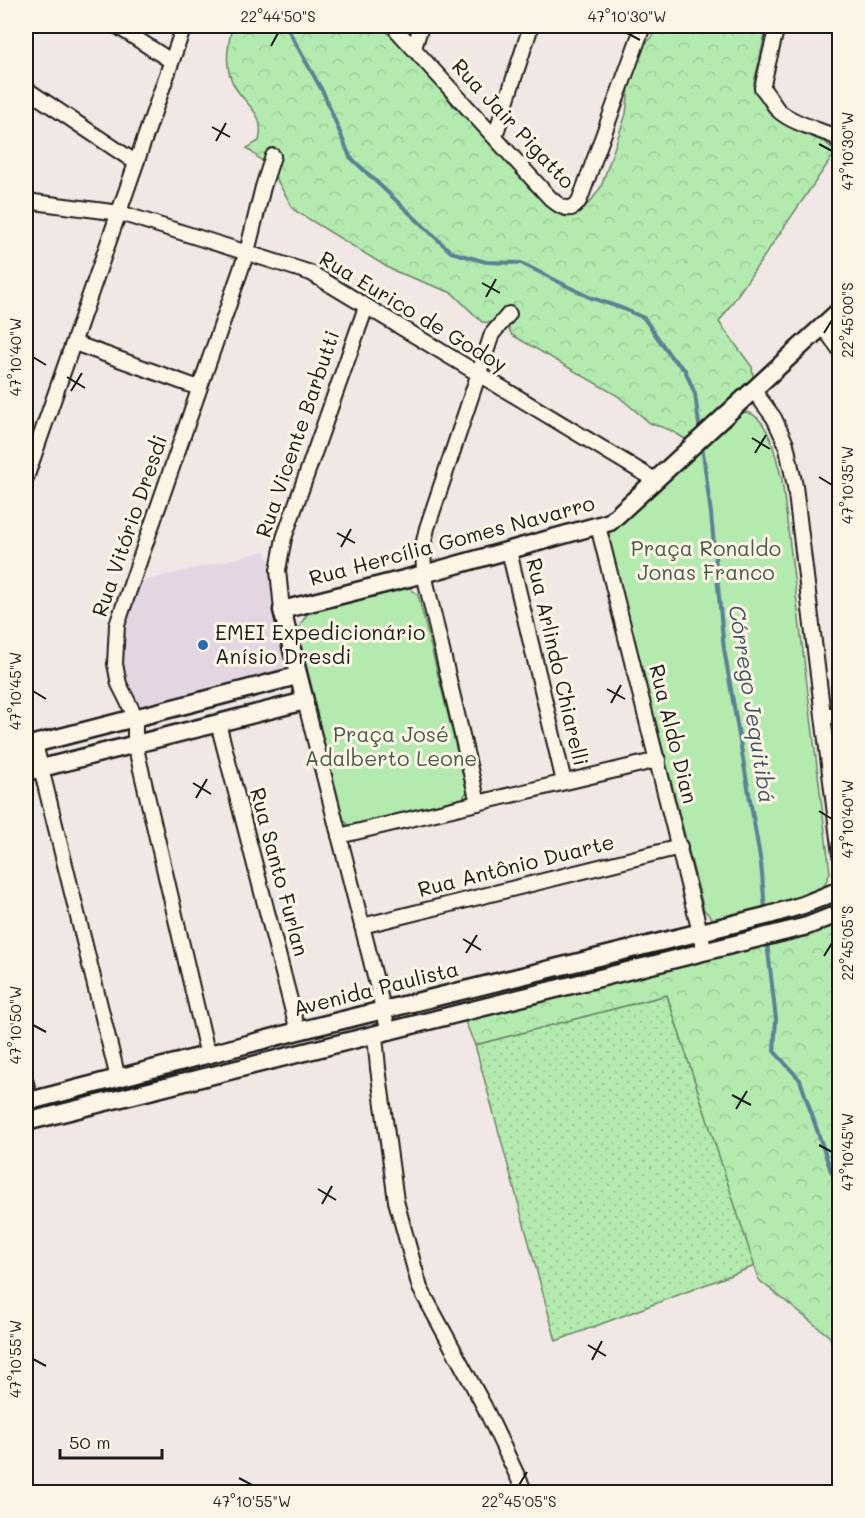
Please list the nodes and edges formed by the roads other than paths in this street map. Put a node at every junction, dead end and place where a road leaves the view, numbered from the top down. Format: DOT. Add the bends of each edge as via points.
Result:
graph roads {
  1 [pos="117,26"];
  2 [pos="184,26"];
  3 [pos="393,26"];
  4 [pos="421,26"];
  5 [pos="531,26"];
  6 [pos="644,26"];
  7 [pos="777,26"];
  8 [pos="414,48"];
  9 [pos="171,61"];
  10 [pos="26,89"];
  11 [pos="495,136"];
  12 [pos="838,136"];
  13 [pos="273,156"];
  14 [pos="135,162"];
  15 [pos="26,201"];
  16 [pos="120,213"];
  17 [pos="247,252"];
  18 [pos="366,307"];
  19 [pos="840,310"];
  20 [pos="509,314"];
  21 [pos="822,327"];
  22 [pos="74,343"];
  23 [pos="840,350"];
  24 [pos="478,375"];
  25 [pos="199,388"];
  26 [pos="754,391"];
  27 [pos="26,478"];
  28 [pos="655,480"];
  29 [pos="598,526"];
  30 [pos="509,551"];
  31 [pos="424,574"];
  32 [pos="282,610"];
  33 [pos="297,676"];
  34 [pos="305,701"];
  35 [pos="840,711"];
  36 [pos="135,716"];
  37 [pos="824,719"];
  38 [pos="218,723"];
  39 [pos="135,744"];
  40 [pos="30,745"];
  41 [pos="658,760"];
  42 [pos="33,770"];
  43 [pos="564,782"];
  44 [pos="478,803"];
  45 [pos="339,836"];
  46 [pos="680,847"];
  47 [pos="840,855"];
  48 [pos="840,890"];
  49 [pos="840,913"];
  50 [pos="362,927"];
  51 [pos="700,931"];
  52 [pos="705,952"];
  53 [pos="384,1011"];
  54 [pos="298,1031"];
  55 [pos="382,1034"];
  56 [pos="208,1056"];
  57 [pos="118,1078"];
  58 [pos="26,1083"];
  59 [pos="28,1101"];
  60 [pos="26,1122"];
  61 [pos="525,1492"];
  1 -- 9 [label="street"];
  2 -- 9 [label="street"];
  3 -- 8 [label="street, Rua Jair Pigatto"];
  4 -- 8 [label="street"];
  5 -- 11 [label="street"];
  6 -- 11 [label="street, Rua Jair Pigatto" via="576,206 560,207"];
  7 -- 12 [label="street" via="762,88 788,117"];
  8 -- 11 [label="street, Rua Jair Pigatto"];
  9 -- 14 [label="street"];
  10 -- 14 [label="street"];
  13 -- 17 [label="street, Rua Vitório Dresdi"];
  14 -- 16 [label="street"];
  15 -- 16 [label="street, Rua Eurico de Godoy"];
  16 -- 17 [label="street, Rua Eurico de Godoy"];
  16 -- 22 [label="street"];
  17 -- 18 [label="street, Rua Eurico de Godoy" via="311,273"];
  17 -- 25 [label="street, Rua Vitório Dresdi"];
  18 -- 24 [label="street, Rua Eurico de Godoy"];
  18 -- 32 [label="street, Rua Vicente Barbutti" via="284,538 278,570"];
  19 -- 21 [label="street, Rua Hercília Gomes Navarro"];
  20 -- 24 [label="street" via="492,334"];
  21 -- 23 [label="street"];
  21 -- 26 [label="street, Rua Hercília Gomes Navarro"];
  22 -- 25 [label="street"];
  22 -- 27 [label="street"];
  24 -- 28 [label="street, Rua Eurico de Godoy"];
  24 -- 31 [label="street" via="427,528"];
  25 -- 36 [label="street, Rua Vitório Dresdi" via="117,625 114,664"];
  26 -- 28 [label="street, Rua Hercília Gomes Navarro"];
  26 -- 37 [label="street" via="774,418 786,444 795,486"];
  28 -- 29 [label="street, Rua Hercília Gomes Navarro" via="610,522"];
  29 -- 30 [label="street, Rua Hercília Gomes Navarro"];
  29 -- 41 [label="street, Rua Aldo Dian"];
  30 -- 31 [label="street, Rua Hercília Gomes Navarro"];
  30 -- 43 [label="street, Rua Arlindo Chiarelli"];
  31 -- 32 [label="street, Rua Hercília Gomes Navarro"];
  31 -- 44 [label="street"];
  32 -- 33 [label="street, Rua Vicente Barbutti"];
  33 -- 34 [label="street, Rua Vicente Barbutti"];
  33 -- 36 [label="street"];
  34 -- 38 [label="street"];
  34 -- 45 [label="street, Rua Vicente Barbutti"];
  35 -- 37 [label="street"];
  36 -- 39 [label="street, Rua Vitório Dresdi"];
  36 -- 40 [label="street"];
  37 -- 47 [label="street"];
  38 -- 39 [label="street"];
  38 -- 54 [label="street, Rua Santo Furlan"];
  39 -- 42 [label="street"];
  39 -- 56 [label="street, Rua Vitório Dresdi"];
  40 -- 42 [label="street"];
  41 -- 43 [label="street"];
  41 -- 46 [label="street, Rua Aldo Dian"];
  42 -- 57 [label="street"];
  43 -- 44 [label="street"];
  44 -- 45 [label="street"];
  45 -- 50 [label="street, Rua Vicente Barbutti"];
  46 -- 50 [label="street, Rua Antônio Duarte"];
  46 -- 51 [label="street, Rua Aldo Dian"];
  48 -- 51 [label="street, Avenida Paulista" via="803,905"];
  49 -- 52 [label="street" via="819,923"];
  50 -- 53 [label="street, Rua Vicente Barbutti"];
  51 -- 52 [label="street, Rua Aldo Dian"];
  51 -- 53 [label="street, Avenida Paulista"];
  52 -- 55 [label="street"];
  53 -- 54 [label="street, Avenida Paulista"];
  53 -- 55 [label="street, Rua Vicente Barbutti"];
  54 -- 56 [label="street, Avenida Paulista"];
  55 -- 60 [label="street"];
  55 -- 61 [label="street, Rua Vicente Barbutti" via="378,1068 396,1202 420,1288"];
  56 -- 57 [label="street, Avenida Paulista"];
  57 -- 59 [label="street, Avenida Paulista"];
  58 -- 59 [label="street"];
}
